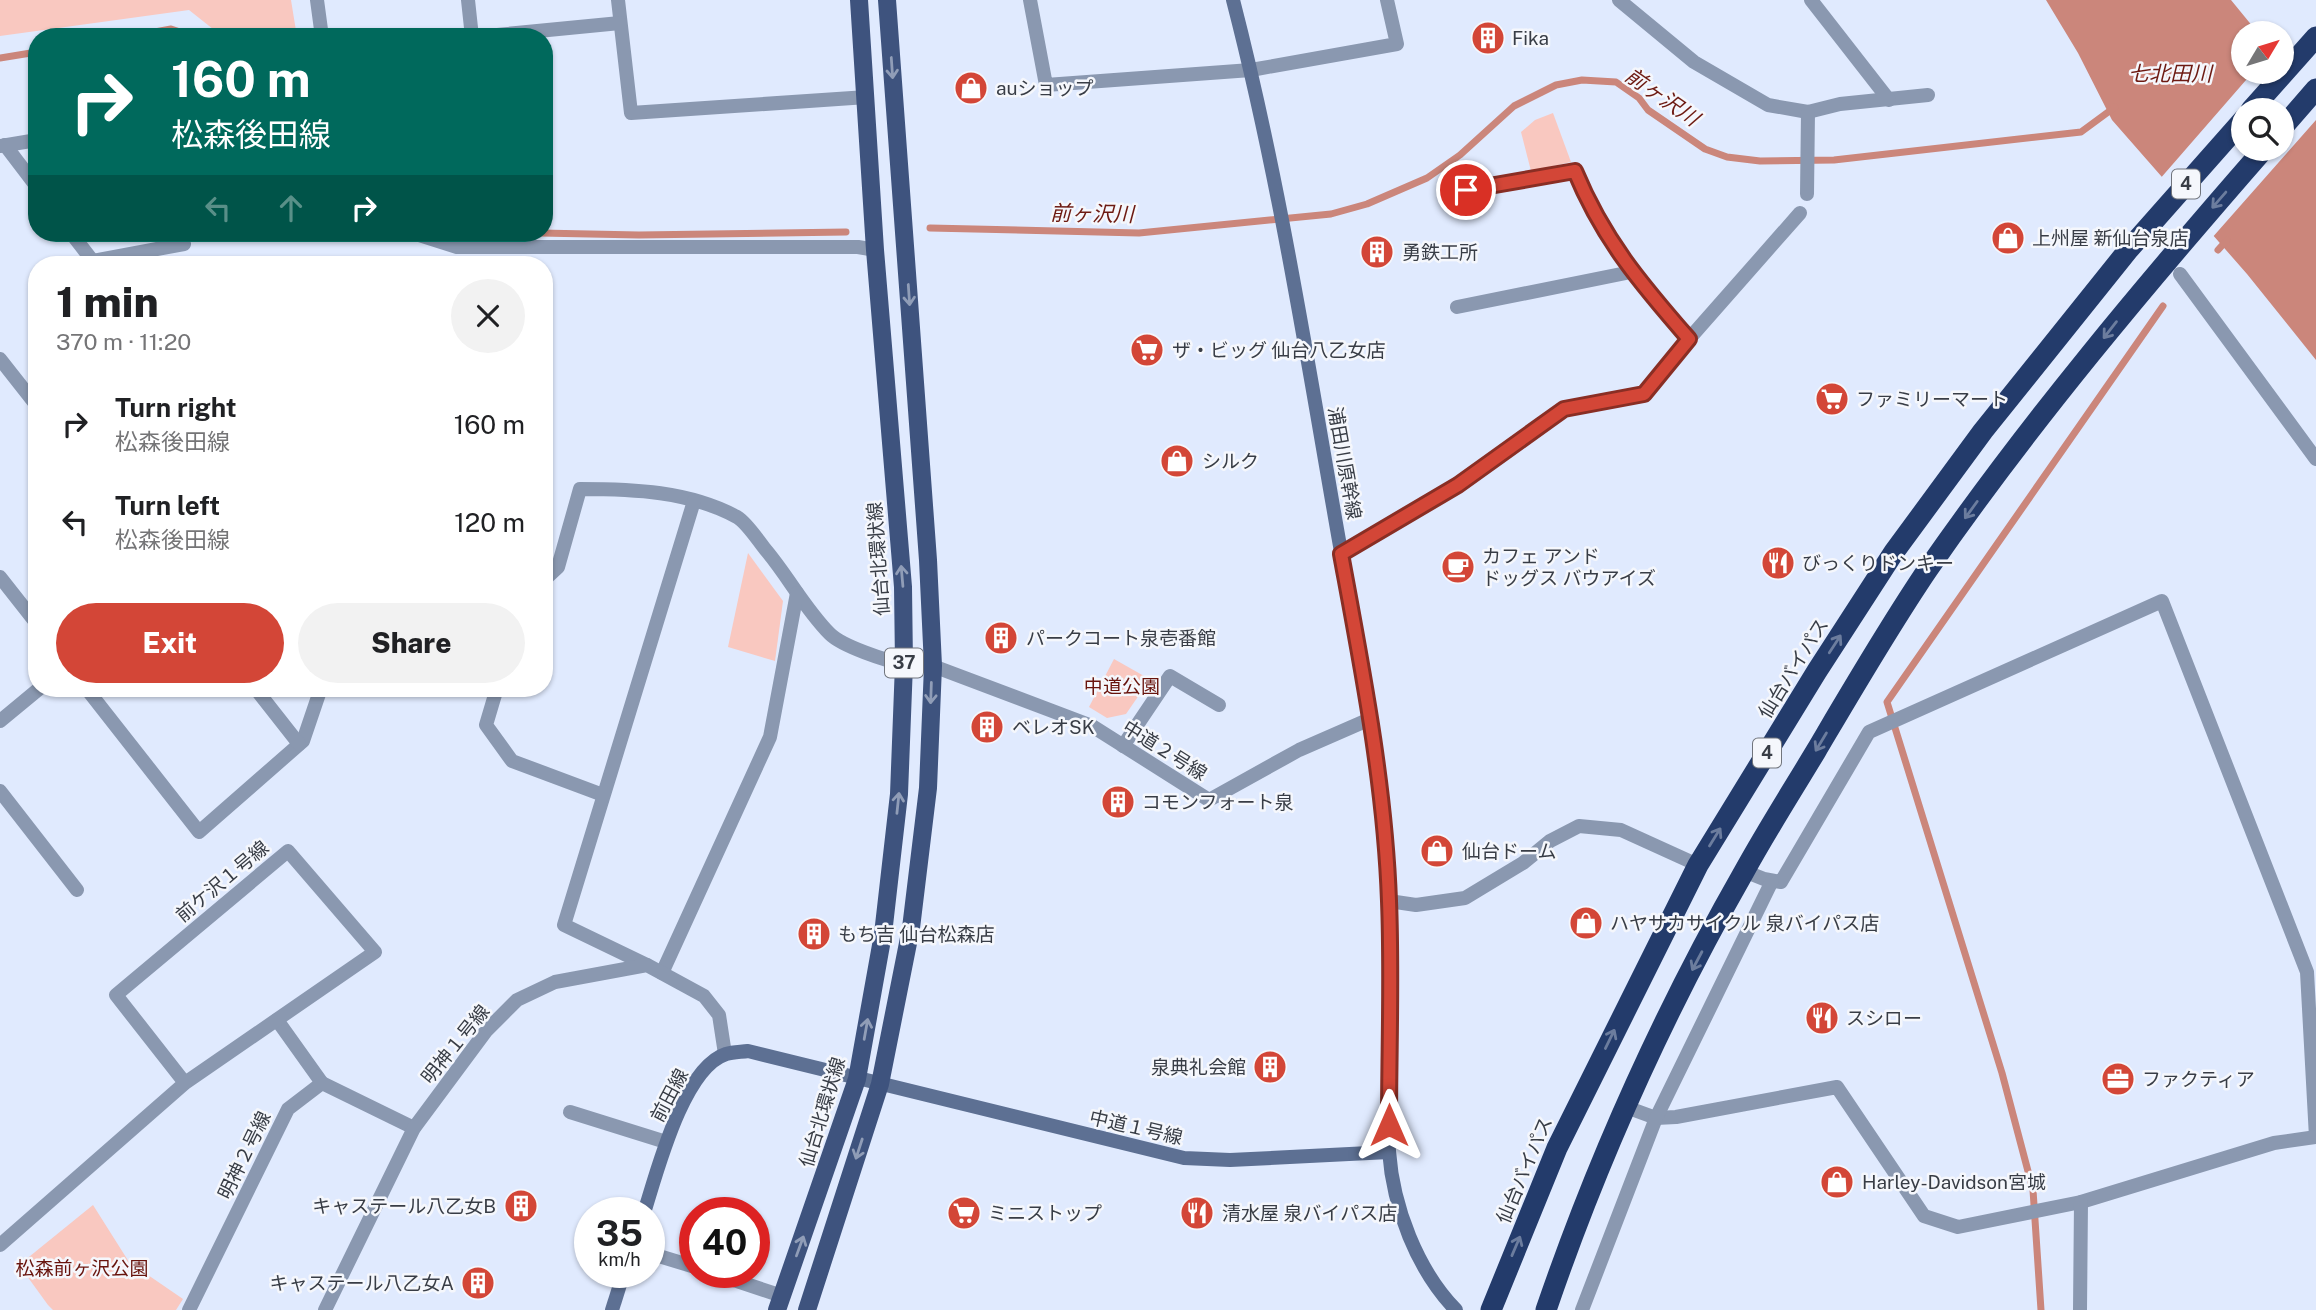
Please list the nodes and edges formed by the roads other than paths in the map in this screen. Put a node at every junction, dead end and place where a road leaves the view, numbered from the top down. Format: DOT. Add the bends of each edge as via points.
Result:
graph roads {
  1 [pos="317,0"];
  2 [pos="468,0"];
  3 [pos="618,0"];
  4 [pos="859,0"];
  5 [pos="888,0"];
  6 [pos="1030,0"];
  7 [pos="1233,0"];
  8 [pos="1387,0"];
  9 [pos="1619,0"];
  10 [pos="1811,0"];
  11 [pos="620,23"];
  12 [pos="321,28"];
  13 [pos="473,28"];
  14 [pos="553,29"];
  15 [pos="2316,37"];
  16 [pos="1251,71"];
  17 [pos="2316,89"];
  18 [pos="1928,94"];
  19 [pos="867,97"];
  20 [pos="2263,98"];
  21 [pos="1889,100"];
  22 [pos="1808,112"];
  23 [pos="2294,114"];
  24 [pos="2231,134"];
  25 [pos="28,141"];
  26 [pos="2,145"];
  27 [pos="2254,161"];
  28 [pos="28,176"];
  29 [pos="1466,190"];
  30 [pos="1807,194"];
  31 [pos="1800,213"];
  32 [pos="78,242"];
  33 [pos="441,242"];
  34 [pos="184,244"];
  35 [pos="875,250"];
  36 [pos="89,256"];
  37 [pos="127,256"];
  38 [pos="1631,272"];
  39 [pos="2180,274"];
  40 [pos="1457,307"];
  41 [pos="1689,339"];
  42 [pos="0,359"];
  43 [pos="28,391"];
  44 [pos="2316,459"];
  45 [pos="695,501"];
  46 [pos="1341,554"];
  47 [pos="553,572"];
  48 [pos="0,577"];
  49 [pos="797,593"];
  50 [pos="28,613"];
  51 [pos="904,664"];
  52 [pos="933,666"];
  53 [pos="29,697"];
  54 [pos="93,697"];
  55 [pos="262,697"];
  56 [pos="318,697"];
  57 [pos="494,697"];
  58 [pos="1219,705"];
  59 [pos="1370,719"];
  60 [pos="0,721"];
  61 [pos="299,744"];
  62 [pos="1123,746"];
  63 [pos="0,791"];
  64 [pos="603,795"];
  65 [pos="1698,865"];
  66 [pos="1744,871"];
  67 [pos="1772,881"];
  68 [pos="77,890"];
  69 [pos="1389,901"];
  70 [pos="647,965"];
  71 [pos="2311,972"];
  72 [pos="662,973"];
  73 [pos="277,1020"];
  74 [pos="725,1054"];
  75 [pos="858,1079"];
  76 [pos="185,1083"];
  77 [pos="322,1083"];
  78 [pos="880,1084"];
  79 [pos="1626,1107"];
  80 [pos="570,1112"];
  81 [pos="1656,1118"];
  82 [pos="414,1128"];
  83 [pos="2316,1137"];
  84 [pos="666,1142"];
  85 [pos="1389,1153"];
  86 [pos="649,1197"];
  87 [pos="2075,1203"];
  88 [pos="0,1245"];
  89 [pos="620,1288"];
  90 [pos="746,1288"];
  91 [pos="780,1303"];
  92 [pos="189,1310"];
  93 [pos="325,1310"];
  94 [pos="612,1310"];
  95 [pos="807,1310"];
  96 [pos="1456,1310"];
  97 [pos="1492,1310"];
  98 [pos="1546,1310"];
  99 [pos="1582,1310"];
  100 [pos="2080,1310"];
  1 -- 12 [label="street"];
  2 -- 13 [label="street"];
  3 -- 11 [label="street"];
  4 -- 19 [label="main road, 仙台北環状線 / 37"];
  5 -- 52 [label="main road, 37, one-way"];
  6 -- 16 [label="street" via="1046,85"];
  7 -- 16 [label="street"];
  8 -- 16 [label="street" via="1396,44"];
  9 -- 22 [label="street" via="1695,62 1768,105"];
  10 -- 21 [label="street"];
  11 -- 14 [label="street"];
  11 -- 19 [label="street" via="631,113"];
  15 -- 20 [label="highway"];
  16 -- 46 [label="street, 浦田川原幹線" via="1286,235"];
  17 -- 23 [label="highway"];
  18 -- 21 [label="street"];
  19 -- 35 [label="main road, 仙台北環状線 / 37"];
  21 -- 22 [label="street"];
  22 -- 30 [label="street"];
  65 -- 24 [label="highway, 仙台バイパス / 4, one-way" via="1894,552 1983,431 2129,249"];
  25 -- 26 [label="street"];
  26 -- 28 [label="street"];
  27 -- 66 [label="highway, 4, one-way" via="2152,277 1927,570"];
  29 -- 38 [label="street" via="1575,171 1591,208"];
  31 -- 41 [label="street"];
  32 -- 36 [label="street"];
  33 -- 35 [label="street" via="457,247"];
  34 -- 37 [label="street"];
  51 -- 35 [label="main road, 仙台北環状線 / 37, one-way" via="903,587"];
  38 -- 40 [label="street"];
  38 -- 41 [label="street"];
  39 -- 44 [label="street"];
  41 -- 46 [label="street" via="1644,394 1564,409 1458,485"];
  42 -- 43 [label="street"];
  45 -- 47 [label="street" via="637,489 580,489"];
  45 -- 49 [label="street" via="739,518"];
  45 -- 64 [label="street"];
  46 -- 59 [label="street, 浦田川原幹線"];
  48 -- 50 [label="street"];
  49 -- 51 [label="street" via="831,636"];
  49 -- 72 [label="street" via="770,737"];
  75 -- 51 [label="main road, 仙台北環状線 / 37, one-way" via="883,934 899,794"];
  52 -- 62 [label="street, 中道２号線" via="1092,726"];
  52 -- 78 [label="main road, 37, one-way" via="928,788 911,928"];
  53 -- 60 [label="street"];
  54 -- 61 [label="street" via="199,832"];
  55 -- 61 [label="street"];
  56 -- 61 [label="street"];
  57 -- 64 [label="street" via="486,725 512,761"];
  58 -- 62 [label="street" via="1170,676"];
  59 -- 62 [label="street, 中道２号線" via="1299,750 1209,800"];
  59 -- 69 [label="street, 浦田川原幹線"];
  63 -- 68 [label="street"];
  64 -- 70 [label="street" via="564,925"];
  65 -- 69 [label="street" via="1621,830 1579,826 1465,898 1416,905"];
  97 -- 65 [label="highway, 仙台バイパス / 4, one-way" via="1557,1148"];
  66 -- 67 [label="street"];
  66 -- 79 [label="highway, 4, one-way"];
  67 -- 71 [label="street" via="1781,882 1869,732 2162,601"];
  67 -- 81 [label="street"];
  69 -- 85 [label="street, 浦田川原幹線"];
  70 -- 72 [label="street"];
  70 -- 82 [label="street, 明神１号線" via="555,982 517,1000 486,1031"];
  71 -- 83 [label="street"];
  72 -- 74 [label="street" via="704,996 719,1015"];
  73 -- 76 [label="street, 前ケ沢１号線"];
  73 -- 76 [label="street, 前ケ沢１号線" via="375,952 288,851 116,995"];
  73 -- 77 [label="street"];
  74 -- 75 [label="street" via="748,1051"];
  74 -- 84 [label="street, 前田線" via="706,1067 692,1085"];
  75 -- 78 [label="street, 中道１号線"];
  91 -- 75 [label="main road, 仙台北環状線 / 37, one-way"];
  76 -- 88 [label="street, 前ケ沢１号線"];
  77 -- 82 [label="street"];
  77 -- 92 [label="street, 明神２号線" via="288,1108"];
  78 -- 85 [label="street, 中道１号線" via="1184,1158"];
  78 -- 95 [label="main road, 37, one-way"];
  79 -- 81 [label="street"];
  79 -- 98 [label="highway, 4"];
  80 -- 84 [label="street"];
  81 -- 87 [label="street" via="1837,1087 1924,1216 1958,1227"];
  81 -- 99 [label="street"];
  82 -- 93 [label="street, 明神１号線"];
  83 -- 87 [label="street" via="2274,1143"];
  84 -- 86 [label="street, 前田線"];
  85 -- 96 [label="street, 浦田川原幹線" via="1398,1201 1416,1252"];
  87 -- 100 [label="street"];
  89 -- 94 [label="street"];
  90 -- 91 [label="street"];
}
